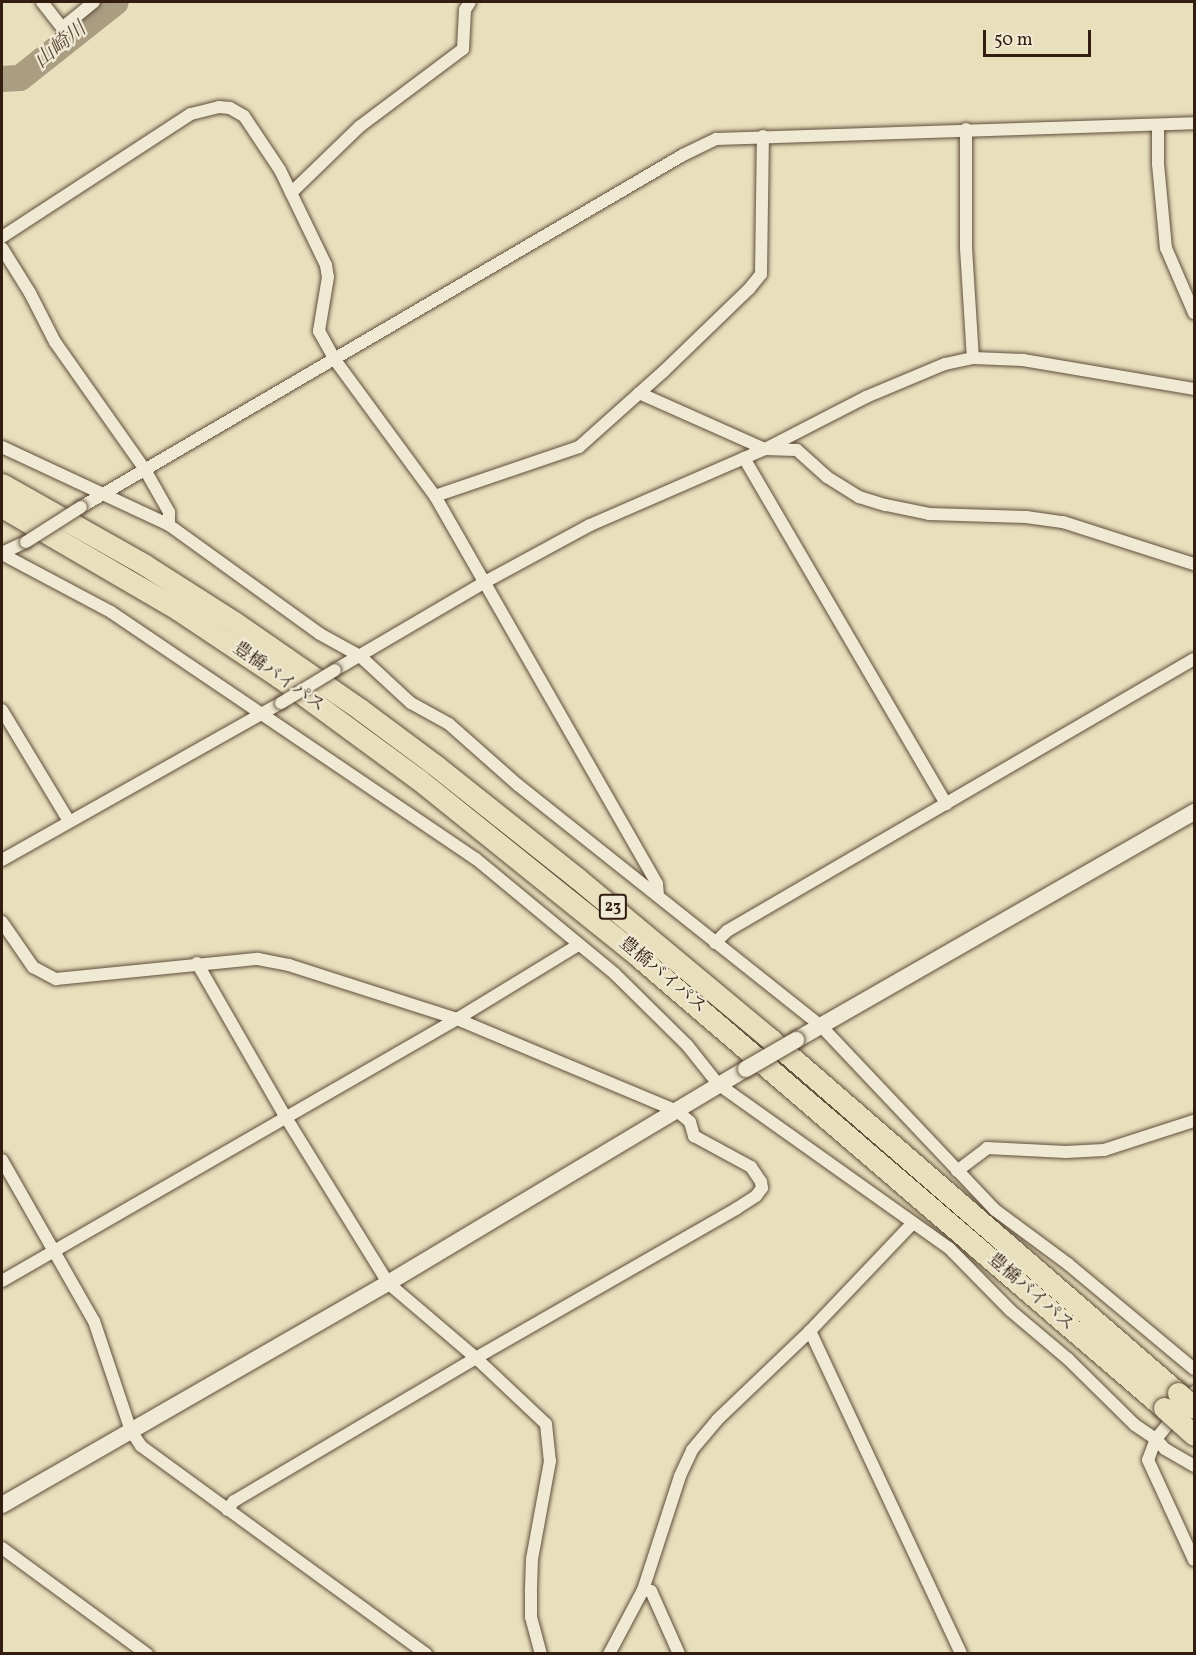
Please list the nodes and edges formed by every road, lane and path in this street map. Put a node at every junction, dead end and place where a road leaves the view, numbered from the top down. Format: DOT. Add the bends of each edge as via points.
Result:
graph roads {
  1 [pos="42,2"];
  2 [pos="94,2"];
  3 [pos="470,2"];
  4 [pos="1194,123"];
  5 [pos="1158,125"];
  6 [pos="966,129"];
  7 [pos="763,136"];
  8 [pos="291,193"];
  9 [pos="2,237"];
  10 [pos="2,248"];
  11 [pos="1194,313"];
  12 [pos="973,358"];
  13 [pos="335,360"];
  14 [pos="1194,389"];
  15 [pos="639,393"];
  16 [pos="2,447"];
  17 [pos="765,449"];
  18 [pos="744,458"];
  19 [pos="144,468"];
  20 [pos="2,484"];
  21 [pos="102,493"];
  22 [pos="435,496"];
  23 [pos="2,507"];
  24 [pos="168,525"];
  25 [pos="2,554"];
  26 [pos="1194,564"];
  27 [pos="485,582"];
  28 [pos="360,656"];
  29 [pos="1194,659"];
  30 [pos="2,710"];
  31 [pos="264,714"];
  32 [pos="945,804"];
  33 [pos="1194,812"];
  34 [pos="69,821"];
  35 [pos="2,860"];
  36 [pos="658,895"];
  37 [pos="2,921"];
  38 [pos="715,943"];
  39 [pos="578,945"];
  40 [pos="197,963"];
  41 [pos="457,1019"];
  42 [pos="821,1026"];
  43 [pos="718,1084"];
  44 [pos="677,1111"];
  45 [pos="285,1116"];
  46 [pos="1194,1121"];
  47 [pos="2,1160"];
  48 [pos="957,1171"];
  49 [pos="913,1223"];
  50 [pos="54,1250"];
  51 [pos="2,1281"];
  52 [pos="388,1282"];
  53 [pos="810,1331"];
  54 [pos="476,1358"];
  55 [pos="1194,1369"];
  56 [pos="1179,1398"];
  57 [pos="1194,1408"];
  58 [pos="130,1431"];
  59 [pos="1194,1435"];
  60 [pos="1156,1438"];
  61 [pos="1194,1466"];
  62 [pos="2,1505"];
  63 [pos="227,1510"];
  64 [pos="2,1548"];
  65 [pos="1194,1560"];
  66 [pos="643,1590"];
  67 [pos="147,1653"];
  68 [pos="426,1653"];
  69 [pos="541,1653"];
  70 [pos="609,1653"];
  71 [pos="679,1653"];
  72 [pos="961,1653"];
  1 -- 2 [label="street" via="62,28"];
  3 -- 8 [label="street" via="465,10 463,49 360,127"];
  4 -- 5 [label="street"];
  5 -- 6 [label="street"];
  5 -- 11 [label="street" via="1166,248"];
  6 -- 7 [label="street"];
  6 -- 12 [label="street" via="966,248"];
  7 -- 13 [label="street" via="716,139 683,155"];
  7 -- 15 [label="street" via="761,274"];
  8 -- 9 [label="street" via="244,116 230,108 209,107 172,126"];
  8 -- 13 [label="street" via="326,265 318,324"];
  10 -- 19 [label="street" via="55,342"];
  12 -- 14 [label="street" via="1023,360"];
  12 -- 17 [label="street" via="945,364 893,386"];
  13 -- 19 [label="street"];
  13 -- 22 [label="street"];
  15 -- 17 [label="street"];
  15 -- 22 [label="street" via="579,447"];
  16 -- 21 [label="street"];
  17 -- 18 [label="street"];
  17 -- 26 [label="street" via="797,450 827,477 859,497 886,505 929,513 1026,516 1063,522"];
  18 -- 27 [label="street" via="590,525"];
  18 -- 32 [label="street"];
  19 -- 21 [label="street"];
  19 -- 24 [label="street" via="169,512"];
  20 -- 56 [label="highway, 豊橋バイパス / 23" via="145,565 234,622 435,765 733,1008"];
  21 -- 24 [label="street"];
  21 -- 25 [label="street, bridge"];
  22 -- 27 [label="street"];
  23 -- 56 [label="highway, 豊橋バイパス / 23" via="177,609 279,677 418,779"];
  24 -- 28 [label="street" via="320,634"];
  25 -- 31 [label="street" via="111,612"];
  27 -- 28 [label="street"];
  27 -- 36 [label="street" via="657,884"];
  28 -- 31 [label="street, bridge"];
  28 -- 36 [label="street" via="411,702 449,724 518,785"];
  29 -- 32 [label="street"];
  30 -- 34 [label="street"];
  31 -- 34 [label="street"];
  31 -- 39 [label="street" via="476,859"];
  32 -- 38 [label="street" via="727,931"];
  33 -- 42 [label="street"];
  34 -- 35 [label="street"];
  36 -- 38 [label="street"];
  37 -- 40 [label="street" via="33,967 56,980"];
  38 -- 42 [label="street"];
  39 -- 41 [label="street"];
  39 -- 43 [label="street" via="615,974 687,1044"];
  40 -- 41 [label="street" via="258,959 289,965"];
  40 -- 45 [label="street"];
  41 -- 44 [label="street"];
  41 -- 45 [label="street"];
  42 -- 43 [label="street, bridge"];
  42 -- 48 [label="street"];
  43 -- 44 [label="street"];
  43 -- 49 [label="street"];
  44 -- 52 [label="street"];
  44 -- 54 [label="street" via="690,1122 694,1136 757,1172 762,1188 756,1196"];
  45 -- 50 [label="street"];
  45 -- 52 [label="street"];
  46 -- 48 [label="street" via="1104,1150 987,1148"];
  47 -- 50 [label="street"];
  48 -- 55 [label="street" via="995,1210 1068,1263"];
  49 -- 53 [label="street"];
  49 -- 60 [label="street" via="949,1248 1135,1425"];
  50 -- 51 [label="street"];
  50 -- 58 [label="street" via="94,1321"];
  52 -- 54 [label="street"];
  52 -- 58 [label="street"];
  53 -- 66 [label="street" via="717,1419 692,1450"];
  53 -- 72 [label="street"];
  54 -- 63 [label="street" via="234,1501"];
  54 -- 69 [label="street" via="546,1424 550,1461 532,1559 531,1592 531,1617"];
  56 -- 57 [label="highway, 豊橋バイパス / 23, bridge"];
  56 -- 59 [label="highway, 豊橋バイパス / 23, bridge"];
  56 -- 60 [label="street"];
  58 -- 62 [label="street"];
  58 -- 63 [label="street" via="141,1446"];
  60 -- 61 [label="street" via="1165,1449"];
  60 -- 65 [label="street" via="1148,1460"];
  63 -- 68 [label="street"];
  64 -- 67 [label="street"];
  66 -- 70 [label="street"];
  66 -- 71 [label="street" via="651,1591"];
}
